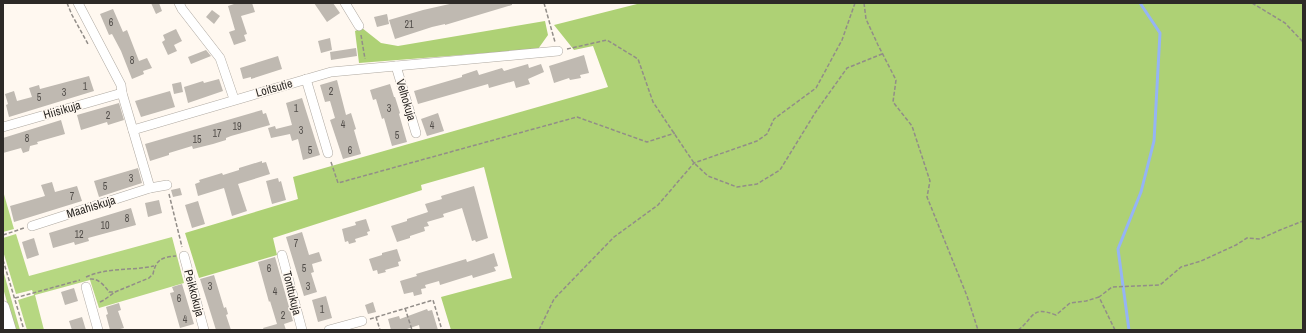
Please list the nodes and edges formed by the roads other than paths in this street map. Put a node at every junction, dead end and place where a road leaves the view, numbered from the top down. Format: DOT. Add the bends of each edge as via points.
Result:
graph roads {
  1 [pos="78,3"];
  2 [pos="179,3"];
  3 [pos="345,3"];
  4 [pos="359,26"];
  5 [pos="558,52"];
  6 [pos="396,66"];
  7 [pos="306,79"];
  8 [pos="122,93"];
  9 [pos="234,99"];
  10 [pos="3,127"];
  11 [pos="133,130"];
  12 [pos="416,133"];
  13 [pos="328,153"];
  14 [pos="167,185"];
  15 [pos="150,188"];
  16 [pos="32,226"];
  17 [pos="282,255"];
  18 [pos="184,256"];
  19 [pos="84,283"];
  20 [pos="3,307"];
  21 [pos="362,321"];
  22 [pos="10,330"];
  23 [pos="98,330"];
  24 [pos="204,330"];
  25 [pos="302,330"];
  26 [pos="329,330"];
  1 -- 8 [label="street" via="121,85"];
  2 -- 9 [label="street" via="220,58"];
  3 -- 4 [label="street"];
  5 -- 6 [label="street, Loitsutie"];
  6 -- 7 [label="street, Loitsutie" via="331,72"];
  6 -- 12 [label="street, Velhokuja"];
  7 -- 9 [label="street, Loitsutie"];
  7 -- 13 [label="street"];
  8 -- 10 [label="street, Hiisikuja"];
  8 -- 11 [label="street"];
  9 -- 11 [label="street, Loitsutie"];
  11 -- 15 [label="street"];
  14 -- 15 [label="street, Maahiskuja"];
  15 -- 16 [label="street, Maahiskuja"];
  17 -- 25 [label="street, Tonttukuja"];
  18 -- 24 [label="street, Peikkokuja"];
  19 -- 23 [label="street"];
  20 -- 22 [label="street"];
  21 -- 26 [label="street"];
}
